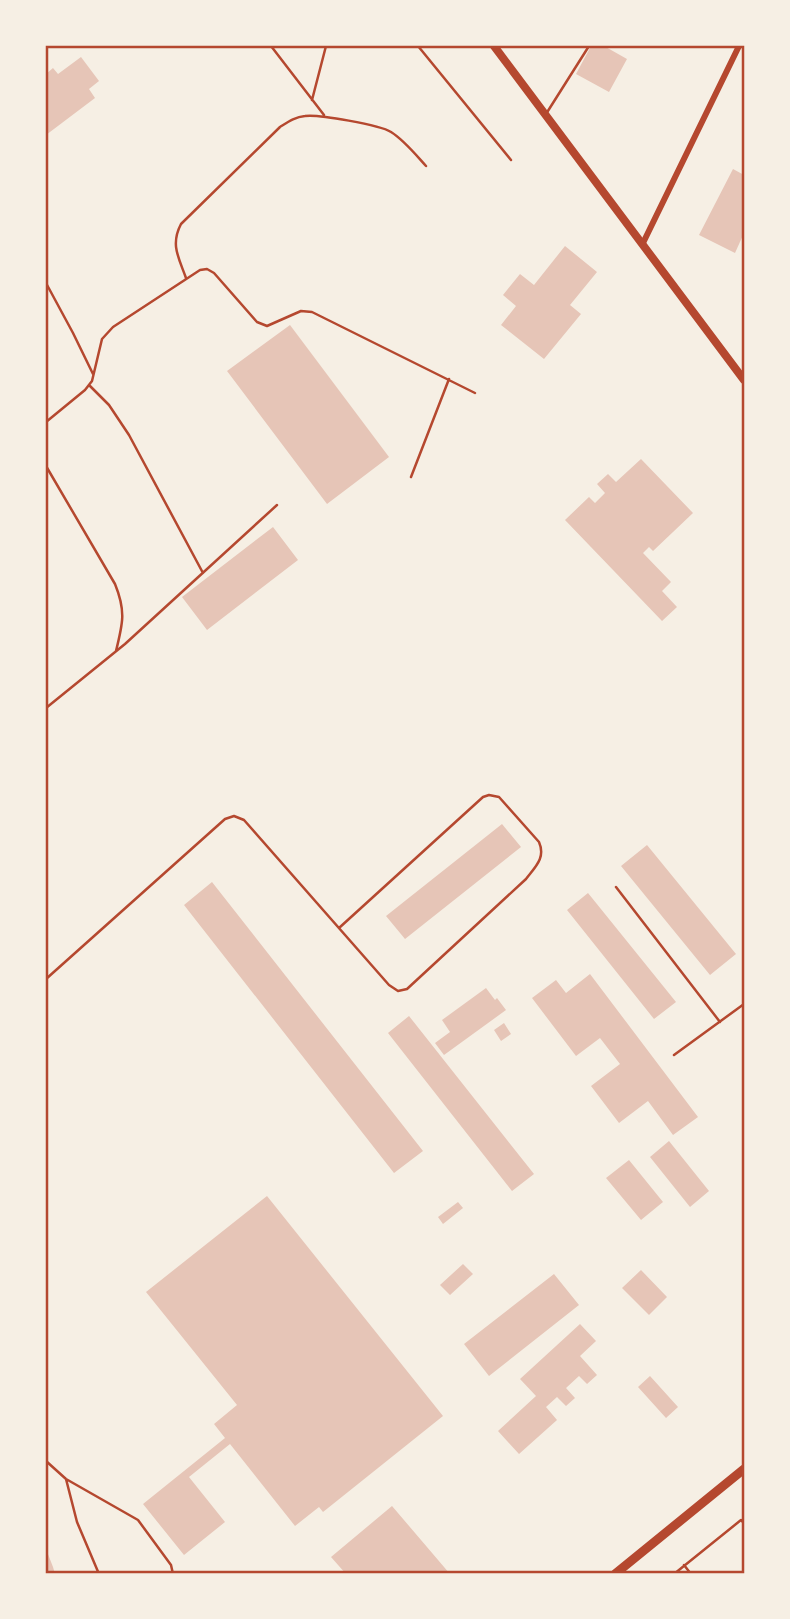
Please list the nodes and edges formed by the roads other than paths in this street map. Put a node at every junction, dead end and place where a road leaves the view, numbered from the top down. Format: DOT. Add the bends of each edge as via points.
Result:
graph roads {
  1 [pos="271,46"];
  2 [pos="326,46"];
  3 [pos="418,46"];
  4 [pos="494,46"];
  5 [pos="589,46"];
  6 [pos="739,46"];
  7 [pos="313,100"];
  8 [pos="546,114"];
  9 [pos="326,117"];
  10 [pos="511,160"];
  11 [pos="426,166"];
  12 [pos="643,243"];
  13 [pos="187,279"];
  14 [pos="46,283"];
  15 [pos="93,374"];
  16 [pos="449,379"];
  17 [pos="744,380"];
  18 [pos="89,385"];
  19 [pos="475,393"];
  20 [pos="46,422"];
  21 [pos="46,466"];
  22 [pos="411,477"];
  23 [pos="277,505"];
  24 [pos="203,573"];
  25 [pos="117,651"];
  26 [pos="46,708"];
  27 [pos="616,887"];
  28 [pos="338,928"];
  29 [pos="46,979"];
  30 [pos="744,1004"];
  31 [pos="720,1022"];
  32 [pos="674,1055"];
  33 [pos="744,1469"];
  34 [pos="615,1573"];
  1 -- 7 [label="lane"];
  2 -- 7 [label="lane"];
  3 -- 10 [label="lane"];
  4 -- 8 [label="street"];
  5 -- 8 [label="lane"];
  6 -- 12 [label="street"];
  7 -- 9 [label="lane"];
  8 -- 12 [label="street"];
  9 -- 11 [label="lane" via="385,129"];
  9 -- 13 [label="lane" via="302,116 280,127 181,225 175,246"];
  12 -- 17 [label="street"];
  13 -- 15 [label="lane" via="113,327 102,339"];
  13 -- 16 [label="lane" via="207,269 257,322 267,326 301,311 312,312"];
  14 -- 15 [label="lane"];
  15 -- 18 [label="lane"];
  16 -- 19 [label="lane"];
  16 -- 22 [label="lane"];
  18 -- 20 [label="lane"];
  18 -- 24 [label="lane" via="129,435"];
  21 -- 25 [label="lane" via="121,599 123,620"];
  23 -- 24 [label="lane"];
  24 -- 25 [label="lane"];
  25 -- 26 [label="lane"];
  27 -- 31 [label="lane"];
  28 -- 28 [label="lane" via="483,797 499,797 542,849 541,859 526,879 407,989 398,991 389,985"];
  28 -- 29 [label="lane" via="244,820 234,816 225,819"];
  30 -- 31 [label="lane"];
  31 -- 32 [label="lane"];
  33 -- 34 [label="main road"];
}
